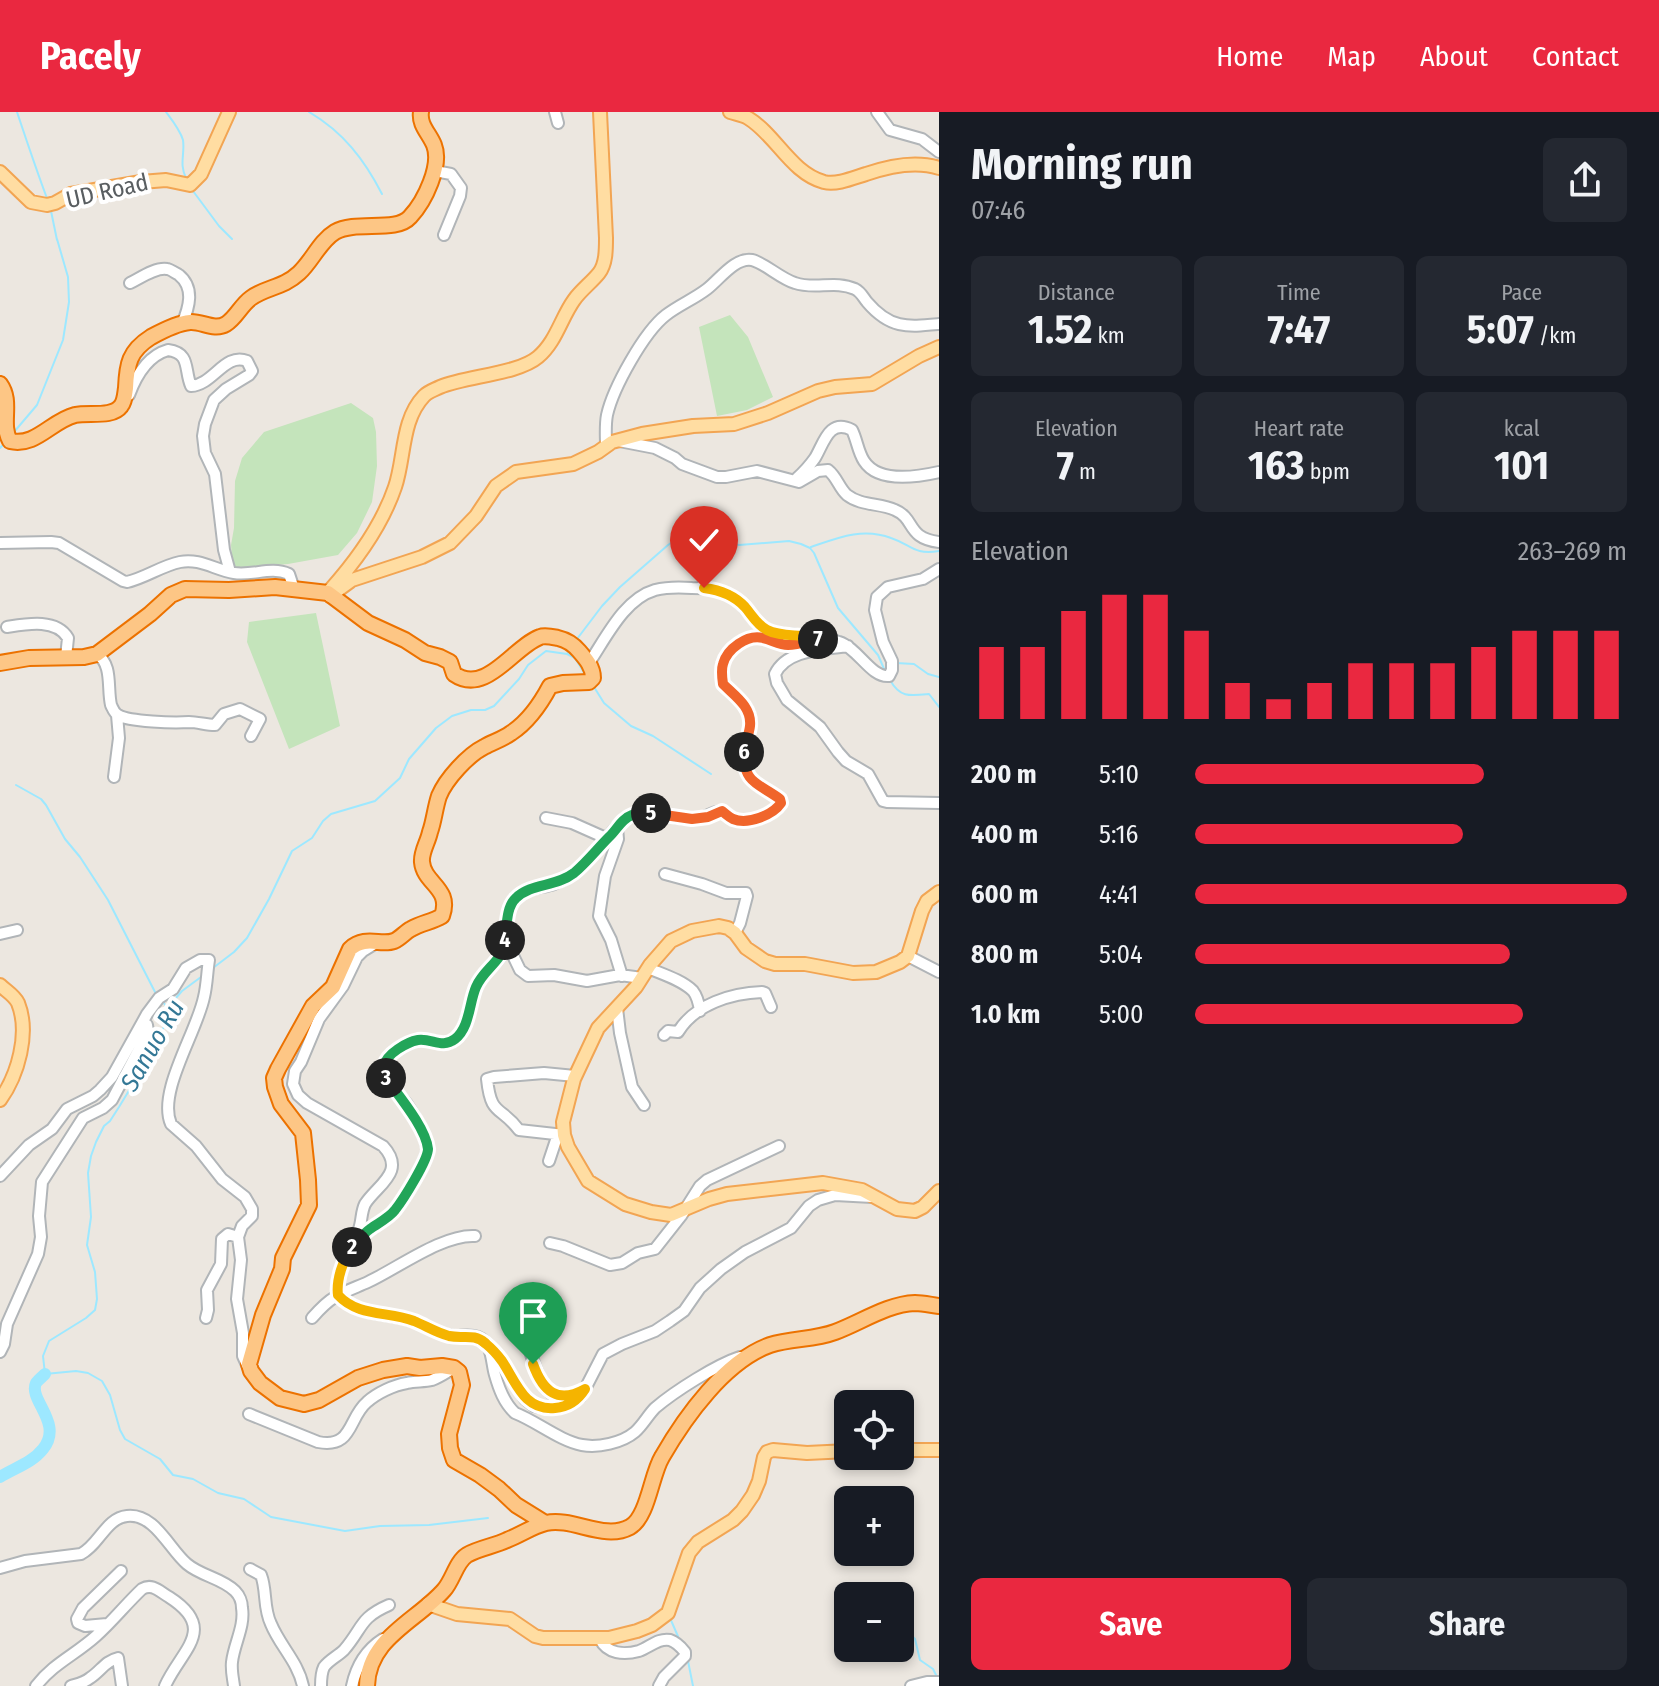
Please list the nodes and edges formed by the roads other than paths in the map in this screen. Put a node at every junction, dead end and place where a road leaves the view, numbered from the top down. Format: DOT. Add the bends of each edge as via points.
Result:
graph roads {
  1 [pos="229,112"];
  2 [pos="421,112"];
  3 [pos="600,112"];
  4 [pos="730,112"];
  5 [pos="877,112"];
  6 [pos="939,152"];
  7 [pos="939,168"];
  8 [pos="435,171"];
  9 [pos="0,172"];
  10 [pos="444,235"];
  11 [pos="130,283"];
  12 [pos="182,324"];
  13 [pos="939,324"];
  14 [pos="936,345"];
  15 [pos="0,384"];
  16 [pos="124,403"];
  17 [pos="612,443"];
  18 [pos="939,472"];
  19 [pos="793,482"];
  20 [pos="939,542"];
  21 [pos="0,543"];
  22 [pos="939,569"];
  23 [pos="230,572"];
  24 [pos="294,589"];
  25 [pos="329,594"];
  26 [pos="7,627"];
  27 [pos="819,640"];
  28 [pos="848,646"];
  29 [pos="97,654"];
  30 [pos="66,657"];
  31 [pos="0,663"];
  32 [pos="589,663"];
  33 [pos="117,715"];
  34 [pos="251,736"];
  35 [pos="114,777"];
  36 [pos="939,803"];
  37 [pos="546,818"];
  38 [pos="617,828"];
  39 [pos="608,839"];
  40 [pos="665,874"];
  41 [pos="939,892"];
  42 [pos="17,930"];
  43 [pos="735,933"];
  44 [pos="0,934"];
  45 [pos="505,939"];
  46 [pos="381,941"];
  47 [pos="908,956"];
  48 [pos="939,972"];
  49 [pos="645,973"];
  50 [pos="622,976"];
  51 [pos="0,985"];
  52 [pos="771,1007"];
  53 [pos="617,1008"];
  54 [pos="700,1011"];
  55 [pos="142,1025"];
  56 [pos="664,1035"];
  57 [pos="575,1076"];
  58 [pos="0,1100"];
  59 [pos="644,1105"];
  60 [pos="561,1134"];
  61 [pos="779,1146"];
  62 [pos="549,1161"];
  63 [pos="0,1176"];
  64 [pos="939,1191"];
  65 [pos="872,1197"];
  66 [pos="684,1211"];
  67 [pos="475,1236"];
  68 [pos="238,1237"];
  69 [pos="550,1243"];
  70 [pos="349,1250"];
  71 [pos="338,1295"];
  72 [pos="939,1306"];
  73 [pos="206,1318"];
  74 [pos="312,1318"];
  75 [pos="526,1341"];
  76 [pos="486,1343"];
  77 [pos="0,1352"];
  78 [pos="753,1352"];
  79 [pos="454,1368"];
  80 [pos="251,1371"];
  81 [pos="585,1389"];
  82 [pos="249,1414"];
  83 [pos="914,1450"];
  84 [pos="939,1450"];
  85 [pos="834,1452"];
  86 [pos="545,1523"];
  87 [pos="0,1568"];
  88 [pos="250,1569"];
  89 [pos="121,1571"];
  90 [pos="428,1604"];
  91 [pos="389,1605"];
  92 [pos="107,1624"];
  93 [pos="397,1629"];
  94 [pos="600,1639"];
  95 [pos="936,1682"];
  96 [pos="36,1686"];
  97 [pos="71,1686"];
  98 [pos="122,1686"];
  99 [pos="165,1686"];
  100 [pos="234,1686"];
  101 [pos="303,1686"];
  102 [pos="321,1686"];
  103 [pos="352,1686"];
  104 [pos="367,1686"];
  105 [pos="659,1686"];
  106 [pos="911,1686"];
  1 -- 9 [label="main road, UD Road" via="201,174 190,185 141,182 78,193 47,205 31,202"];
  2 -- 8 [label="highway" via="436,149"];
  3 -- 25 [label="main road" via="606,238 600,272 581,290 539,357 521,367 450,383 423,397 406,430 401,465 384,512"];
  4 -- 7 [label="main road" via="748,118 804,172 821,181 832,183 895,166"];
  5 -- 6 [label="street" via="890,130 922,139"];
  8 -- 10 [label="street" via="451,174 461,188"];
  8 -- 12 [label="highway" via="410,218 333,233 300,272 252,297 227,323"];
  11 -- 12 [label="street" via="158,270 176,273 188,287"];
  12 -- 16 [label="highway" via="163,330 134,352"];
  13 -- 17 [label="street" via="899,325 857,290 834,283 796,284 747,260 654,326 611,403 607,417"];
  14 -- 17 [label="main road" via="872,384 818,391 734,424 669,429"];
  15 -- 16 [label="highway" via="6,398 5,433 18,443 67,418 112,412"];
  16 -- 23 [label="street" via="143,369 162,351 183,357 191,386 236,358 251,366 249,375 214,400 203,436 215,474"];
  17 -- 19 [label="street" via="655,448 717,477 757,471"];
  17 -- 25 [label="main road" via="573,464 516,472 496,486 450,543"];
  18 -- 19 [label="street" via="877,472 863,460 852,430 844,427 825,436 814,459"];
  19 -- 20 [label="street" via="828,470 844,493 896,510 921,538"];
  21 -- 23 [label="street" via="59,543 127,582 191,561"];
  22 -- 28 [label="street" via="923,579 894,584 877,597 875,610 892,664 889,676 882,676"];
  23 -- 24 [label="street" via="284,571"];
  24 -- 25 [label="highway"];
  24 -- 29 [label="highway" via="185,589"];
  25 -- 32 [label="highway" via="368,623 450,662 454,674 465,679 488,675 542,636 566,640"];
  26 -- 30 [label="street" via="31,623 62,630 68,638"];
  27 -- 28 [label="street"];
  27 -- 32 [label="street" via="768,631 727,593 666,588 632,604"];
  27 -- 38 [label="street" via="793,645 749,639 734,648 722,666 723,684 750,714 744,747 747,773 780,799 779,807 747,820 722,811 692,819 640,813"];
  28 -- 36 [label="street" via="784,661 775,674 782,695 820,727 846,761 868,774 883,801"];
  29 -- 30 [label="highway"];
  29 -- 33 [label="street" via="107,667 109,699"];
  30 -- 31 [label="highway"];
  32 -- 46 [label="highway" via="589,682 550,686 523,723 459,768 440,795 422,854 422,864 443,896 442,916 397,940"];
  33 -- 34 [label="street" via="215,725 224,714 240,709 260,719"];
  33 -- 35 [label="street"];
  37 -- 39 [label="street"];
  38 -- 39 [label="street"];
  38 -- 50 [label="street" via="599,916"];
  39 -- 45 [label="street" via="573,873 517,896 510,905"];
  40 -- 43 [label="street" via="726,893 746,893"];
  41 -- 47 [label="main road" via="922,911"];
  42 -- 44 [label="street"];
  43 -- 47 [label="main road" via="746,948 775,964 864,974"];
  43 -- 49 [label="main road" via="719,926 692,931 671,941"];
  45 -- 50 [label="street" via="528,976 587,981"];
  45 -- 70 [label="street" via="505,949 477,983 460,1034 449,1043 413,1042 384,1065 385,1076 426,1142 427,1155 397,1209"];
  46 -- 70 [label="street" via="357,957 319,1019 294,1077 295,1089 307,1103 383,1146 391,1157 388,1179 363,1207"];
  46 -- 80 [label="highway" via="350,949 333,987 313,1006 274,1078 281,1104 303,1133 309,1205 263,1315"];
  47 -- 48 [label="street"];
  49 -- 50 [label="street"];
  49 -- 53 [label="main road"];
  49 -- 54 [label="street" via="671,978 692,990"];
  51 -- 58 [label="main road" via="18,1003 23,1031 14,1072"];
  52 -- 54 [label="street" via="765,993 759,992 724,998"];
  53 -- 57 [label="main road" via="598,1028"];
  53 -- 59 [label="street" via="632,1087"];
  54 -- 56 [label="street" via="678,1032"];
  55 -- 63 [label="street" via="106,1084 67,1109"];
  55 -- 68 [label="street" via="183,971 209,960 204,999 170,1089 168,1120 250,1203 252,1216"];
  55 -- 77 [label="street" via="148,1032 112,1100 83,1118 42,1182 38,1254"];
  57 -- 60 [label="main road"];
  57 -- 60 [label="street" via="544,1073 487,1079 494,1108 519,1130"];
  60 -- 62 [label="street"];
  60 -- 66 [label="main road" via="588,1181 600,1189 651,1212"];
  61 -- 66 [label="street" via="707,1180"];
  64 -- 65 [label="main road" via="915,1211"];
  65 -- 66 [label="main road" via="823,1183 727,1194"];
  65 -- 81 [label="street" via="835,1195 809,1206 791,1228 721,1269 684,1311 655,1331 603,1354"];
  66 -- 69 [label="street" via="655,1249 616,1264"];
  67 -- 71 [label="street" via="430,1249"];
  68 -- 73 [label="street" via="228,1234 222,1239 221,1264 207,1290"];
  68 -- 80 [label="street" via="237,1299 243,1356"];
  70 -- 71 [label="street"];
  71 -- 74 [label="street"];
  71 -- 76 [label="street" via="359,1310 412,1320 448,1336 479,1337"];
  72 -- 78 [label="highway" via="905,1305 824,1336"];
  75 -- 81 [label="street" via="536,1373 554,1395"];
  76 -- 78 [label="street" via="507,1406 588,1446 627,1437 681,1390"];
  76 -- 81 [label="street" via="534,1406 558,1408"];
  78 -- 86 [label="highway" via="707,1393 680,1428 629,1528"];
  79 -- 80 [label="highway" via="383,1370 304,1404 280,1398"];
  79 -- 82 [label="street" via="371,1399 337,1442 318,1442"];
  79 -- 86 [label="highway" via="462,1378 449,1434 454,1460"];
  83 -- 84 [label="main road"];
  85 -- 94 [label="main road" via="767,1452 742,1511 689,1553 668,1613 637,1631"];
  86 -- 90 [label="highway" via="466,1556 446,1588"];
  87 -- 100 [label="street" via="81,1554 118,1519 140,1517 188,1565 238,1595 242,1614 232,1661"];
  88 -- 101 [label="street" via="262,1578 271,1625"];
  89 -- 92 [label="street" via="77,1619 85,1626"];
  90 -- 93 [label="highway"];
  90 -- 94 [label="main road" via="457,1614 510,1619 535,1636"];
  91 -- 102 [label="street" via="370,1614 343,1651 326,1664"];
  92 -- 96 [label="street"];
  92 -- 99 [label="street" via="145,1586 184,1609 194,1625 194,1637"];
  93 -- 103 [label="street" via="367,1653"];
  93 -- 104 [label="highway" via="370,1666"];
  94 -- 105 [label="street" via="621,1653 664,1640 677,1643 685,1656"];
  95 -- 106 [label="street"];
  97 -- 98 [label="street" via="85,1682 113,1658 120,1662"];
}
